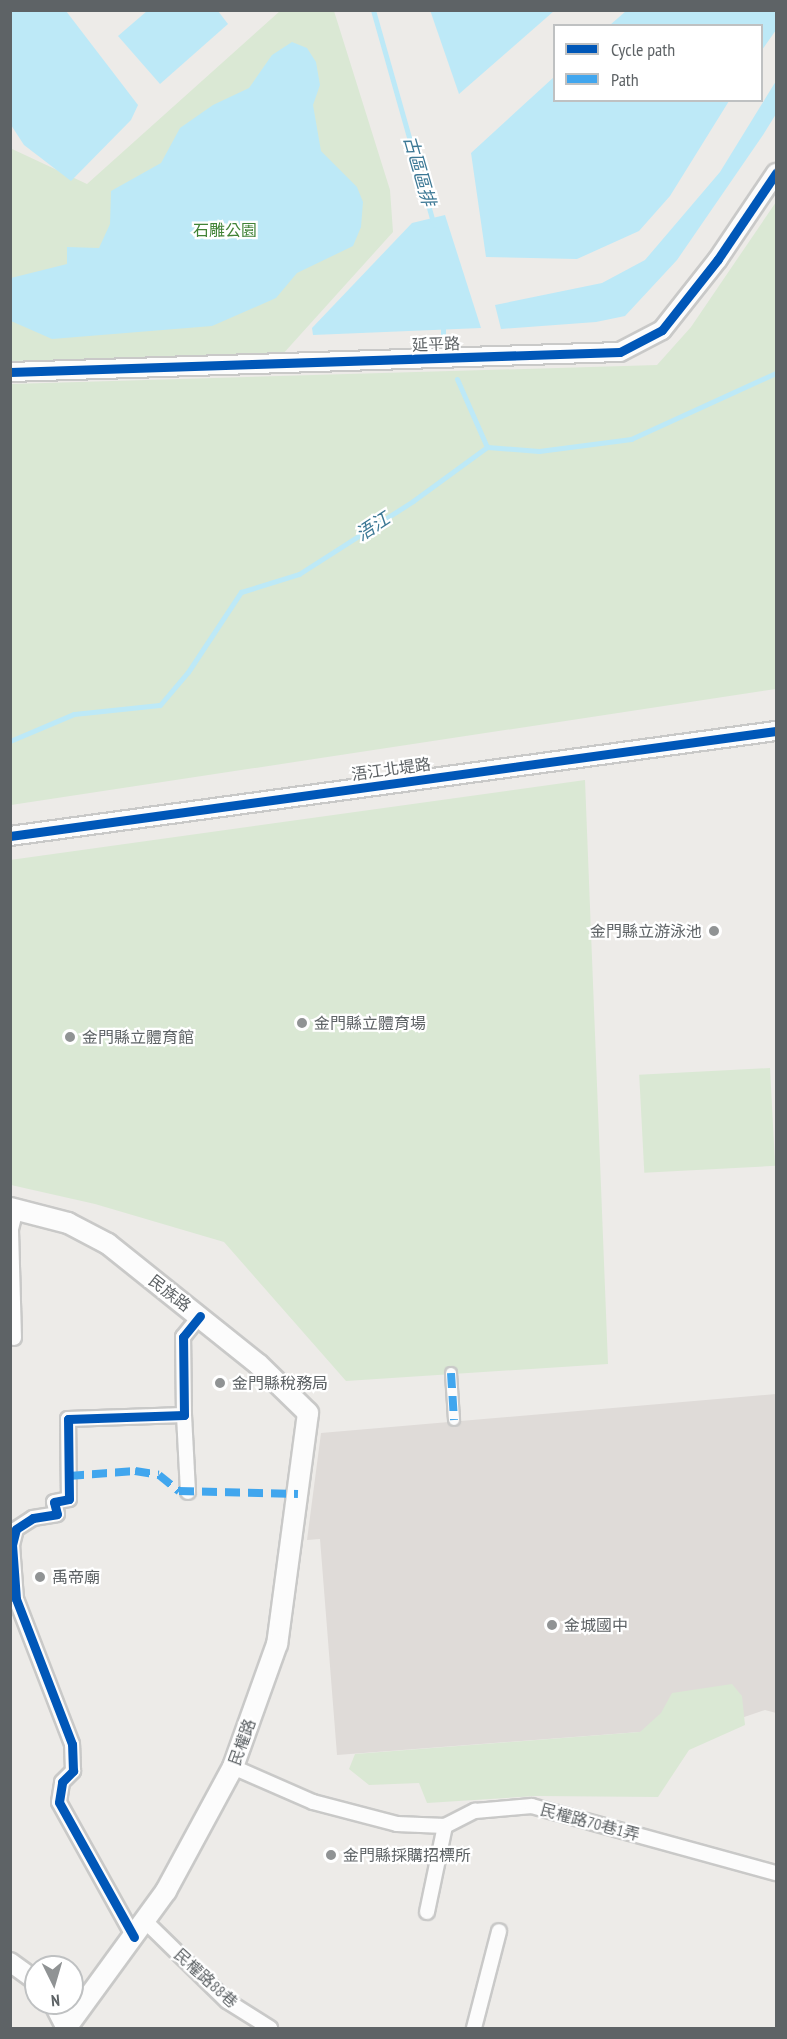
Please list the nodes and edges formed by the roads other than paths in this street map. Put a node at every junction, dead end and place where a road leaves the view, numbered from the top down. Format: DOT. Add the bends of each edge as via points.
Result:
graph roads {
  1 [pos="777,173"];
  2 [pos="10,372"];
  3 [pos="777,731"];
  4 [pos="10,836"];
  5 [pos="13,1208"];
  6 [pos="200,1316"];
  7 [pos="14,1338"];
  8 [pos="452,1373"];
  9 [pos="308,1413"];
  10 [pos="184,1415"];
  11 [pos="454,1420"];
  12 [pos="188,1492"];
  13 [pos="233,1767"];
  14 [pos="445,1826"];
  15 [pos="777,1873"];
  16 [pos="427,1912"];
  17 [pos="140,1929"];
  18 [pos="500,1931"];
  19 [pos="10,1962"];
  20 [pos="24,1972"];
  21 [pos="66,2028"];
  22 [pos="270,2028"];
  23 [pos="474,2028"];
  1 -- 2 [label="street, 延平路" via="718,259 662,330 620,352"];
  3 -- 4 [label="street, 浯江北堤路"];
  5 -- 6 [label="main road, 民族路" via="86,1231"];
  5 -- 7 [label="street"];
  6 -- 9 [label="main road, 民族路" via="258,1364"];
  6 -- 10 [label="street" via="183,1338"];
  8 -- 11 [label="street"];
  9 -- 13 [label="main road, 民權路" via="277,1644"];
  10 -- 12 [label="street"];
  10 -- 17 [label="street, 民權路88巷" via="68,1419 69,1499 54,1502 57,1514 33,1518 16,1528 12,1545 16,1599 72,1744 73,1771 62,1782 59,1802"];
  13 -- 14 [label="street, 民權路70巷1弄" via="337,1809 412,1827"];
  13 -- 17 [label="main road, 民權路" via="192,1848"];
  14 -- 15 [label="street, 民權路70巷1弄" via="475,1811 532,1806"];
  14 -- 16 [label="street"];
  17 -- 21 [label="main road, 民權路"];
  17 -- 22 [label="street, 民權路88巷" via="228,2001"];
  18 -- 23 [label="street"];
  19 -- 20 [label="street"];
}
